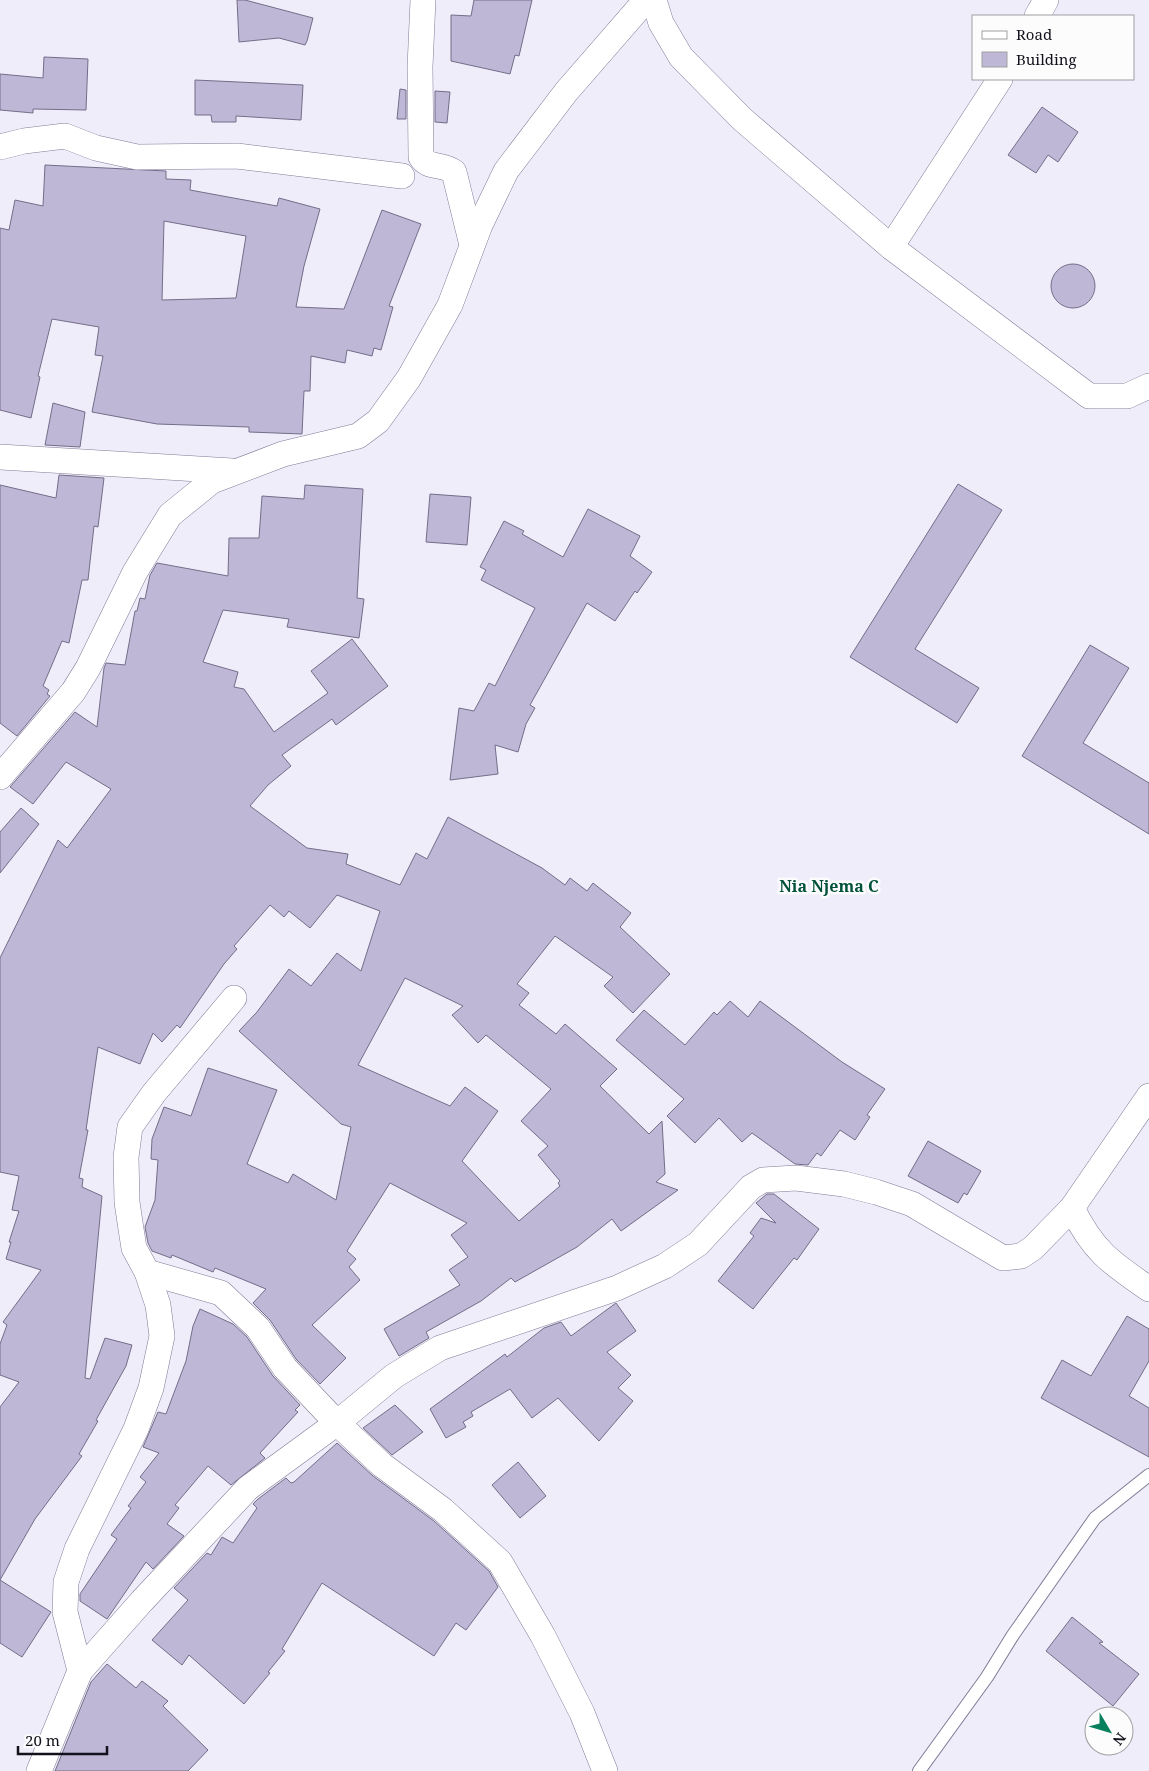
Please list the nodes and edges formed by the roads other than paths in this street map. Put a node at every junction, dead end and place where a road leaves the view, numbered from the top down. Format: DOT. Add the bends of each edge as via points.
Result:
graph roads {
  1 [pos="423,0"];
  2 [pos="646,0"];
  3 [pos="654,0"];
  4 [pos="1046,0"];
  5 [pos="1038,15"];
  6 [pos="999,80"];
  7 [pos="0,147"];
  8 [pos="402,176"];
  9 [pos="472,245"];
  10 [pos="891,247"];
  11 [pos="1149,386"];
  12 [pos="0,457"];
  13 [pos="237,471"];
  14 [pos="0,777"];
  15 [pos="234,998"];
  16 [pos="1149,1096"];
  17 [pos="1072,1208"];
  18 [pos="147,1272"];
  19 [pos="1149,1289"];
  20 [pos="337,1422"];
  21 [pos="1149,1475"];
  22 [pos="80,1671"];
  23 [pos="39,1771"];
  24 [pos="606,1771"];
  25 [pos="919,1771"];
  1 -- 9 [label="street" via="421,156 428,164 454,172"];
  2 -- 9 [label="street" via="566,92 506,171"];
  3 -- 10 [label="street" via="661,23 681,57 742,119"];
  4 -- 5 [label="street"];
  6 -- 10 [label="street"];
  7 -- 8 [label="street" via="66,136 96,148 137,156 238,156"];
  9 -- 13 [label="street" via="450,305 433,336 409,378 371,428 358,436 283,454"];
  10 -- 11 [label="street" via="1089,396 1127,396"];
  12 -- 13 [label="street"];
  13 -- 14 [label="street" via="212,481 170,515 135,572 78,684"];
  15 -- 18 [label="street" via="154,1093 130,1127 126,1157 127,1202 134,1248"];
  16 -- 17 [label="street"];
  17 -- 19 [label="street" via="1086,1235 1113,1265"];
  17 -- 20 [label="street" via="1033,1248 1021,1256 1003,1258 912,1204 876,1192 806,1179 763,1180 751,1188 698,1244 666,1266 617,1288 440,1348 394,1376"];
  18 -- 20 [label="street" via="221,1293 231,1300 258,1328 285,1368"];
  18 -- 22 [label="street" via="158,1305 162,1336 151,1388 136,1429 77,1549 66,1582 66,1612"];
  20 -- 22 [label="street" via="248,1488"];
  20 -- 24 [label="street" via="382,1466 442,1510 500,1562 548,1645"];
  21 -- 25 [label="lane" via="1095,1518"];
  22 -- 23 [label="street"];
}
